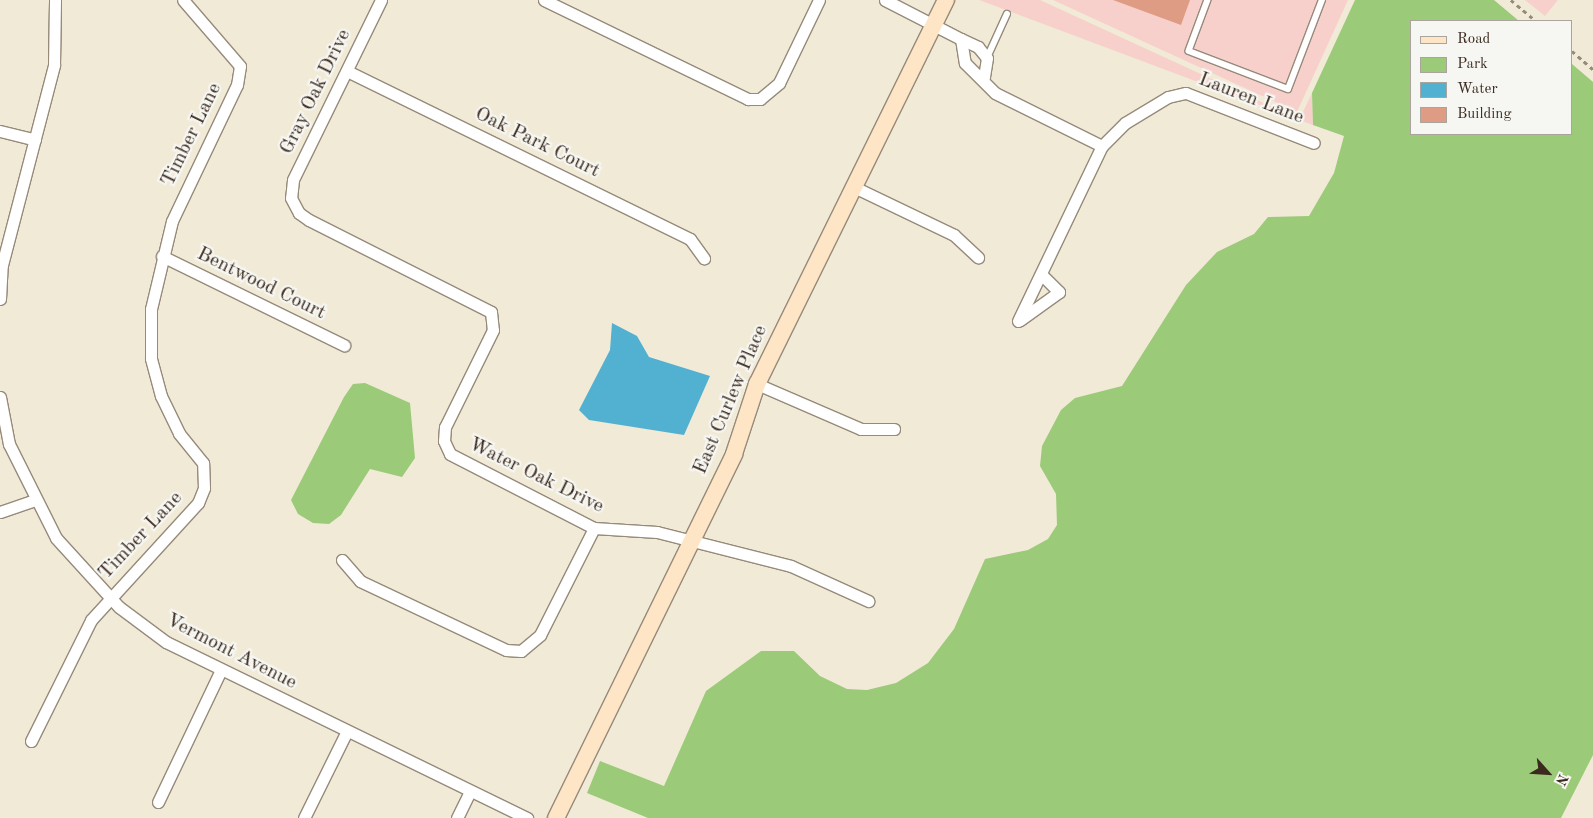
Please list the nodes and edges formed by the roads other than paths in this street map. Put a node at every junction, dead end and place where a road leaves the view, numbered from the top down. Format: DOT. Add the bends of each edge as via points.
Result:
graph roads {
  1 [pos="55,0"];
  2 [pos="183,0"];
  3 [pos="381,0"];
  4 [pos="544,0"];
  5 [pos="819,0"];
  6 [pos="885,0"];
  7 [pos="946,0"];
  8 [pos="1208,0"];
  9 [pos="1322,0"];
  10 [pos="1007,14"];
  11 [pos="934,24"];
  12 [pos="961,39"];
  13 [pos="987,58"];
  14 [pos="347,71"];
  15 [pos="984,78"];
  16 [pos="0,132"];
  17 [pos="35,140"];
  18 [pos="1314,143"];
  19 [pos="1102,146"];
  20 [pos="854,187"];
  21 [pos="292,202"];
  22 [pos="162,256"];
  23 [pos="978,257"];
  24 [pos="704,258"];
  25 [pos="1041,274"];
  26 [pos="0,299"];
  27 [pos="344,345"];
  28 [pos="757,384"];
  29 [pos="0,397"];
  30 [pos="894,429"];
  31 [pos="35,500"];
  32 [pos="0,512"];
  33 [pos="594,528"];
  34 [pos="690,542"];
  35 [pos="342,560"];
  36 [pos="109,598"];
  37 [pos="868,601"];
  38 [pos="221,670"];
  39 [pos="347,731"];
  40 [pos="31,741"];
  41 [pos="470,791"];
  42 [pos="158,802"];
  43 [pos="304,818"];
  44 [pos="457,818"];
  45 [pos="527,818"];
  46 [pos="556,818"];
  1 -- 17 [label="street" via="56,58"];
  2 -- 22 [label="street, Timber Lane" via="232,52 240,71 175,213"];
  3 -- 14 [label="street, Gray Oak Drive"];
  4 -- 5 [label="street" via="748,99 760,99 779,83"];
  6 -- 11 [label="street"];
  7 -- 11 [label="street, East Curlew Place"];
  8 -- 9 [label="lane" via="1188,51 1288,89"];
  10 -- 13 [label="lane"];
  11 -- 12 [label="street"];
  11 -- 20 [label="street, East Curlew Place"];
  12 -- 13 [label="street" via="978,46"];
  12 -- 15 [label="street" via="965,63"];
  13 -- 15 [label="street"];
  14 -- 21 [label="street, Gray Oak Drive" via="293,180"];
  14 -- 24 [label="street, Oak Park Court" via="690,239"];
  15 -- 19 [label="street" via="995,94"];
  16 -- 17 [label="street"];
  17 -- 26 [label="street" via="2,265"];
  18 -- 19 [label="street, Lauren Lane" via="1186,93 1168,97 1125,123"];
  19 -- 25 [label="street, Lauren Lane"];
  20 -- 23 [label="street" via="954,235"];
  20 -- 28 [label="street, East Curlew Place"];
  21 -- 33 [label="street, Water Oak Drive" via="309,220 490,312 493,330 445,427 445,446 457,460"];
  22 -- 27 [label="street, Bentwood Court"];
  22 -- 36 [label="street, Timber Lane" via="151,309 152,364 170,417 202,462 206,479 198,503"];
  28 -- 30 [label="street" via="861,429"];
  28 -- 34 [label="street, East Curlew Place" via="737,446"];
  29 -- 31 [label="street, Vermont Avenue" via="9,444"];
  31 -- 32 [label="street"];
  31 -- 36 [label="street, Vermont Avenue" via="58,543"];
  33 -- 34 [label="street, Water Oak Drive" via="657,532"];
  33 -- 35 [label="street" via="540,635 521,651 506,650 360,580"];
  34 -- 37 [label="street, Water Oak Drive" via="791,566"];
  34 -- 46 [label="street, East Curlew Place"];
  36 -- 38 [label="street, Vermont Avenue" via="158,638"];
  36 -- 40 [label="street, Timber Lane" via="83,633"];
  38 -- 39 [label="street, Vermont Avenue"];
  38 -- 42 [label="street"];
  39 -- 41 [label="street, Vermont Avenue"];
  39 -- 43 [label="street"];
  41 -- 44 [label="street"];
  41 -- 45 [label="street, Vermont Avenue"];
}
